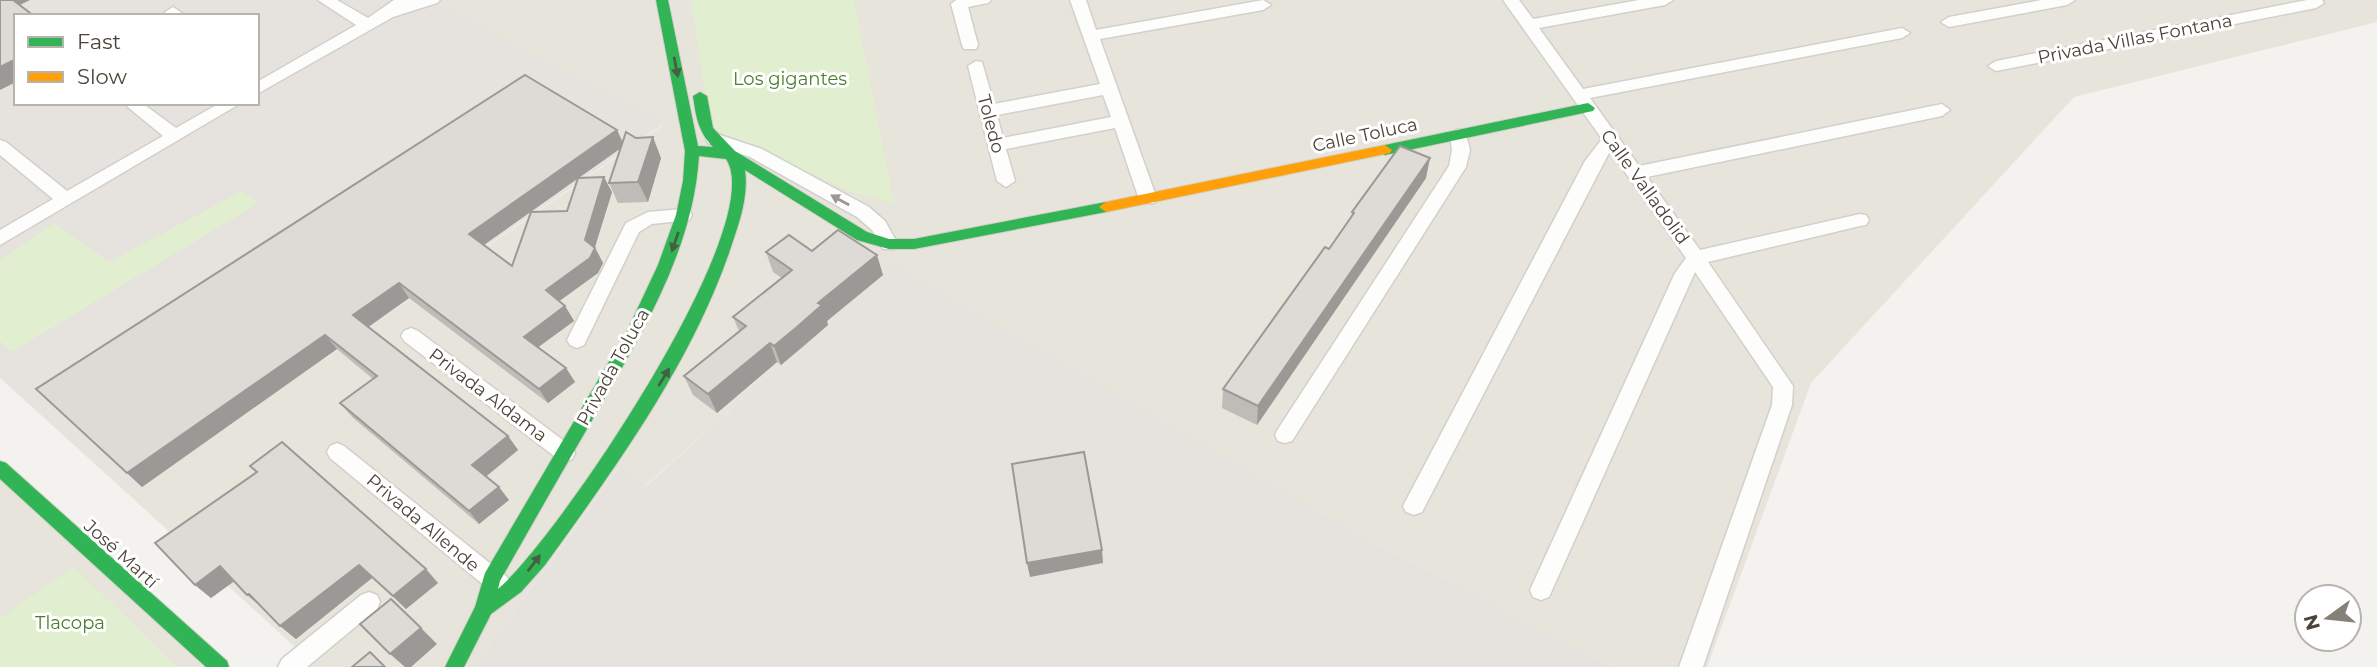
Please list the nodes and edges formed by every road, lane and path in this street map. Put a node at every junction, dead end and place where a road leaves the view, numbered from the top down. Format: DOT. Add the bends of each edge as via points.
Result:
graph roads {
  1 [pos="326,0"];
  2 [pos="402,0"];
  3 [pos="432,0"];
  4 [pos="662,0"];
  5 [pos="983,0"];
  6 [pos="1078,0"];
  7 [pos="1511,0"];
  8 [pos="1665,0"];
  9 [pos="2067,0"];
  10 [pos="2314,2"];
  11 [pos="959,4"];
  12 [pos="1263,5"];
  13 [pos="388,13"];
  14 [pos="1949,22"];
  15 [pos="368,25"];
  16 [pos="1529,25"];
  17 [pos="1902,33"];
  18 [pos="1091,36"];
  19 [pos="970,45"];
  20 [pos="976,66"];
  21 [pos="1996,66"];
  22 [pos="259,68"];
  23 [pos="696,76"];
  24 [pos="275,79"];
  25 [pos="259,88"];
  26 [pos="1109,88"];
  27 [pos="1584,101"];
  28 [pos="134,105"];
  29 [pos="229,105"];
  30 [pos="1942,110"];
  31 [pos="988,111"];
  32 [pos="1121,121"];
  33 [pos="1458,135"];
  34 [pos="175,136"];
  35 [pos="720,140"];
  36 [pos="1612,141"];
  37 [pos="691,145"];
  38 [pos="997,145"];
  39 [pos="0,146"];
  40 [pos="734,156"];
  41 [pos="1635,173"];
  42 [pos="1006,181"];
  43 [pos="1149,199"];
  44 [pos="66,200"];
  45 [pos="683,215"];
  46 [pos="1860,220"];
  47 [pos="0,238"];
  48 [pos="889,244"];
  49 [pos="1696,258"];
  50 [pos="411,336"];
  51 [pos="577,340"];
  52 [pos="1285,435"];
  53 [pos="337,452"];
  54 [pos="565,453"];
  55 [pos="0,468"];
  56 [pos="1414,506"];
  57 [pos="491,579"];
  58 [pos="1541,590"];
  59 [pos="511,592"];
  60 [pos="369,602"];
  61 [pos="484,608"];
  62 [pos="220,667"];
  63 [pos="290,667"];
  64 [pos="454,667"];
  65 [pos="1691,667"];
  1 -- 15 [label="street"];
  2 -- 13 [label="street"];
  3 -- 13 [label="street"];
  4 -- 37 [label="main road, Privada Toluca, one-way"];
  5 -- 11 [label="street"];
  6 -- 18 [label="street"];
  7 -- 16 [label="street, Calle Valladolid"];
  8 -- 16 [label="street"];
  9 -- 14 [label="street"];
  10 -- 21 [label="street, Privada Villas Fontana"];
  11 -- 19 [label="street"];
  12 -- 18 [label="street"];
  13 -- 15 [label="street"];
  15 -- 24 [label="street"];
  16 -- 27 [label="street, Calle Valladolid"];
  17 -- 27 [label="street"];
  18 -- 26 [label="street"];
  20 -- 31 [label="street, Toledo"];
  22 -- 24 [label="street"];
  23 -- 35 [label="main road" via="707,131"];
  24 -- 25 [label="street"];
  26 -- 31 [label="street"];
  26 -- 32 [label="street"];
  27 -- 33 [label="main road, Calle Toluca"];
  27 -- 36 [label="street, Calle Valladolid"];
  28 -- 34 [label="street"];
  29 -- 34 [label="street"];
  30 -- 41 [label="street"];
  31 -- 38 [label="street, Toledo"];
  32 -- 38 [label="street"];
  32 -- 43 [label="street"];
  33 -- 43 [label="main road, Calle Toluca"];
  33 -- 52 [label="street" via="1457,167"];
  34 -- 44 [label="street"];
  35 -- 37 [label="street"];
  35 -- 40 [label="main road"];
  48 -- 35 [label="street, one-way" via="863,212 755,153"];
  36 -- 41 [label="street, Calle Valladolid"];
  36 -- 56 [label="street" via="1594,161"];
  37 -- 40 [label="main road"];
  37 -- 45 [label="main road, Privada Toluca"];
  38 -- 42 [label="street, Toledo"];
  39 -- 44 [label="street"];
  40 -- 48 [label="main road" via="847,228"];
  59 -- 40 [label="main road, one-way" via="599,472 687,337 712,282 732,216 739,171"];
  41 -- 49 [label="street, Calle Valladolid"];
  43 -- 48 [label="main road" via="930,241"];
  44 -- 47 [label="street"];
  45 -- 51 [label="street" via="648,218 632,228"];
  45 -- 54 [label="main road, Privada Toluca, one-way" via="639,323"];
  46 -- 49 [label="street"];
  49 -- 58 [label="street" via="1684,273"];
  49 -- 65 [label="street, Calle Valladolid" via="1783,386 1782,405"];
  50 -- 54 [label="street, Privada Aldama"];
  53 -- 57 [label="street, Privada Allende"];
  54 -- 57 [label="main road, Privada Toluca"];
  55 -- 62 [label="main road, José Martí"];
  57 -- 59 [label="street, Privada Allende"];
  57 -- 61 [label="main road, Privada Toluca"];
  59 -- 61 [label="main road"];
  60 -- 63 [label="street"];
  61 -- 64 [label="main road, Privada Toluca"];
}
